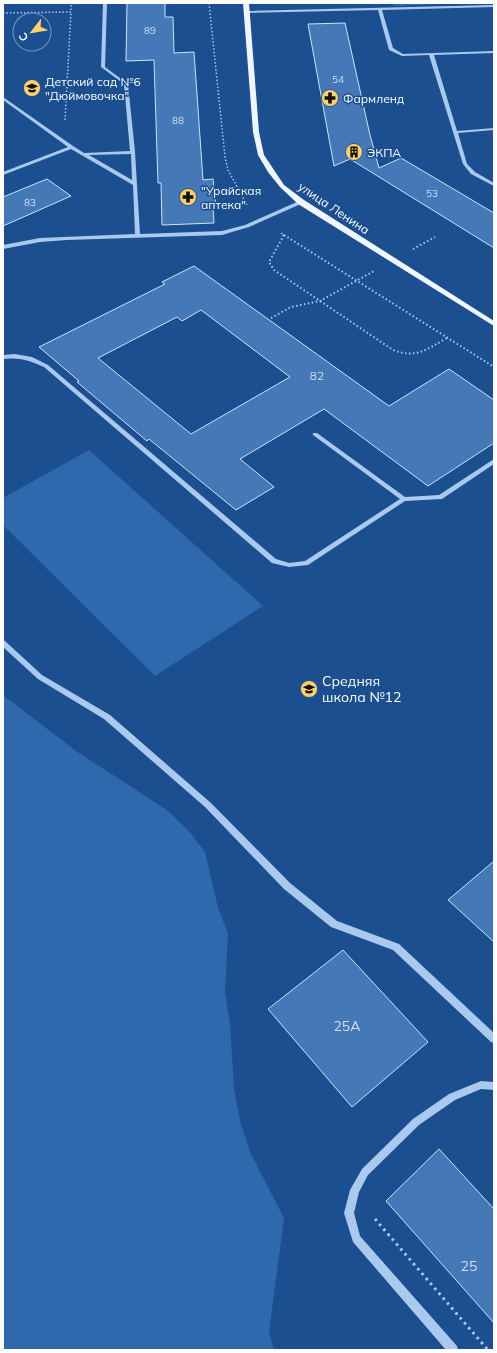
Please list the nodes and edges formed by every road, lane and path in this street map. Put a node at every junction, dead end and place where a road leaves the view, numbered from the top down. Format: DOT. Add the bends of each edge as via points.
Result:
graph roads {
  1 [pos="71,3"];
  2 [pos="105,3"];
  3 [pos="209,3"];
  4 [pos="246,3"];
  5 [pos="494,6"];
  6 [pos="380,10"];
  7 [pos="71,12"];
  8 [pos="247,12"];
  9 [pos="3,13"];
  10 [pos="494,52"];
  11 [pos="431,54"];
  12 [pos="3,98"];
  13 [pos="494,130"];
  14 [pos="456,132"];
  15 [pos="64,141"];
  16 [pos="71,146"];
  17 [pos="134,152"];
  18 [pos="83,154"];
  19 [pos="3,174"];
  20 [pos="135,184"];
  21 [pos="494,185"];
  22 [pos="301,202"];
  23 [pos="247,205"];
  24 [pos="277,230"];
  25 [pos="284,234"];
  26 [pos="138,236"];
  27 [pos="435,237"];
  28 [pos="3,247"];
  29 [pos="392,261"];
  30 [pos="357,280"];
  31 [pos="320,301"];
  32 [pos="271,318"];
  33 [pos="494,324"];
  34 [pos="447,337"];
  35 [pos="3,357"];
  36 [pos="494,367"];
  37 [pos="315,434"];
  38 [pos="494,461"];
  39 [pos="404,499"];
  40 [pos="3,643"];
  41 [pos="494,1039"];
  42 [pos="494,1086"];
  43 [pos="372,1216"];
  44 [pos="453,1350"];
  45 [pos="488,1350"];
  1 -- 7 [label="path"];
  2 -- 17 [label="street" via="103,67 126,84"];
  3 -- 23 [label="path" via="225,157 228,170"];
  4 -- 8 [label="main road, улица Ленина"];
  5 -- 6 [label="street"];
  6 -- 8 [label="street"];
  6 -- 11 [label="street" via="391,49 402,55"];
  7 -- 9 [label="path"];
  7 -- 15 [label="path"];
  8 -- 22 [label="main road, улица Ленина" via="256,132 261,155 278,181"];
  10 -- 11 [label="street"];
  11 -- 14 [label="street"];
  12 -- 15 [label="street"];
  13 -- 14 [label="street"];
  14 -- 21 [label="street" via="465,164 474,173"];
  15 -- 16 [label="street"];
  16 -- 18 [label="street"];
  16 -- 19 [label="street"];
  17 -- 18 [label="street"];
  17 -- 20 [label="street"];
  18 -- 20 [label="street"];
  20 -- 26 [label="street"];
  22 -- 26 [label="street" via="247,226 222,233"];
  22 -- 29 [label="main road, улица Ленина"];
  24 -- 25 [label="path"];
  25 -- 30 [label="path"];
  25 -- 31 [label="path" via="269,262 271,266"];
  26 -- 28 [label="street" via="40,240"];
  27 -- 29 [label="path"];
  29 -- 30 [label="path"];
  29 -- 33 [label="main road, улица Ленина"];
  30 -- 31 [label="path"];
  30 -- 34 [label="path"];
  31 -- 32 [label="path" via="291,307"];
  31 -- 34 [label="path" via="402,355 411,356 419,353"];
  34 -- 36 [label="path"];
  35 -- 39 [label="street" via="28,357 46,366 274,560 288,565 306,563"];
  37 -- 39 [label="street"];
  38 -- 39 [label="street" via="440,497"];
  40 -- 41 [label="street" via="40,677 107,717 208,805 287,886 334,924 396,947"];
  42 -- 44 [label="street" via="481,1085 452,1096 416,1122 365,1172 355,1190 349,1213 356,1239"];
  43 -- 45 [label="path"];
}
